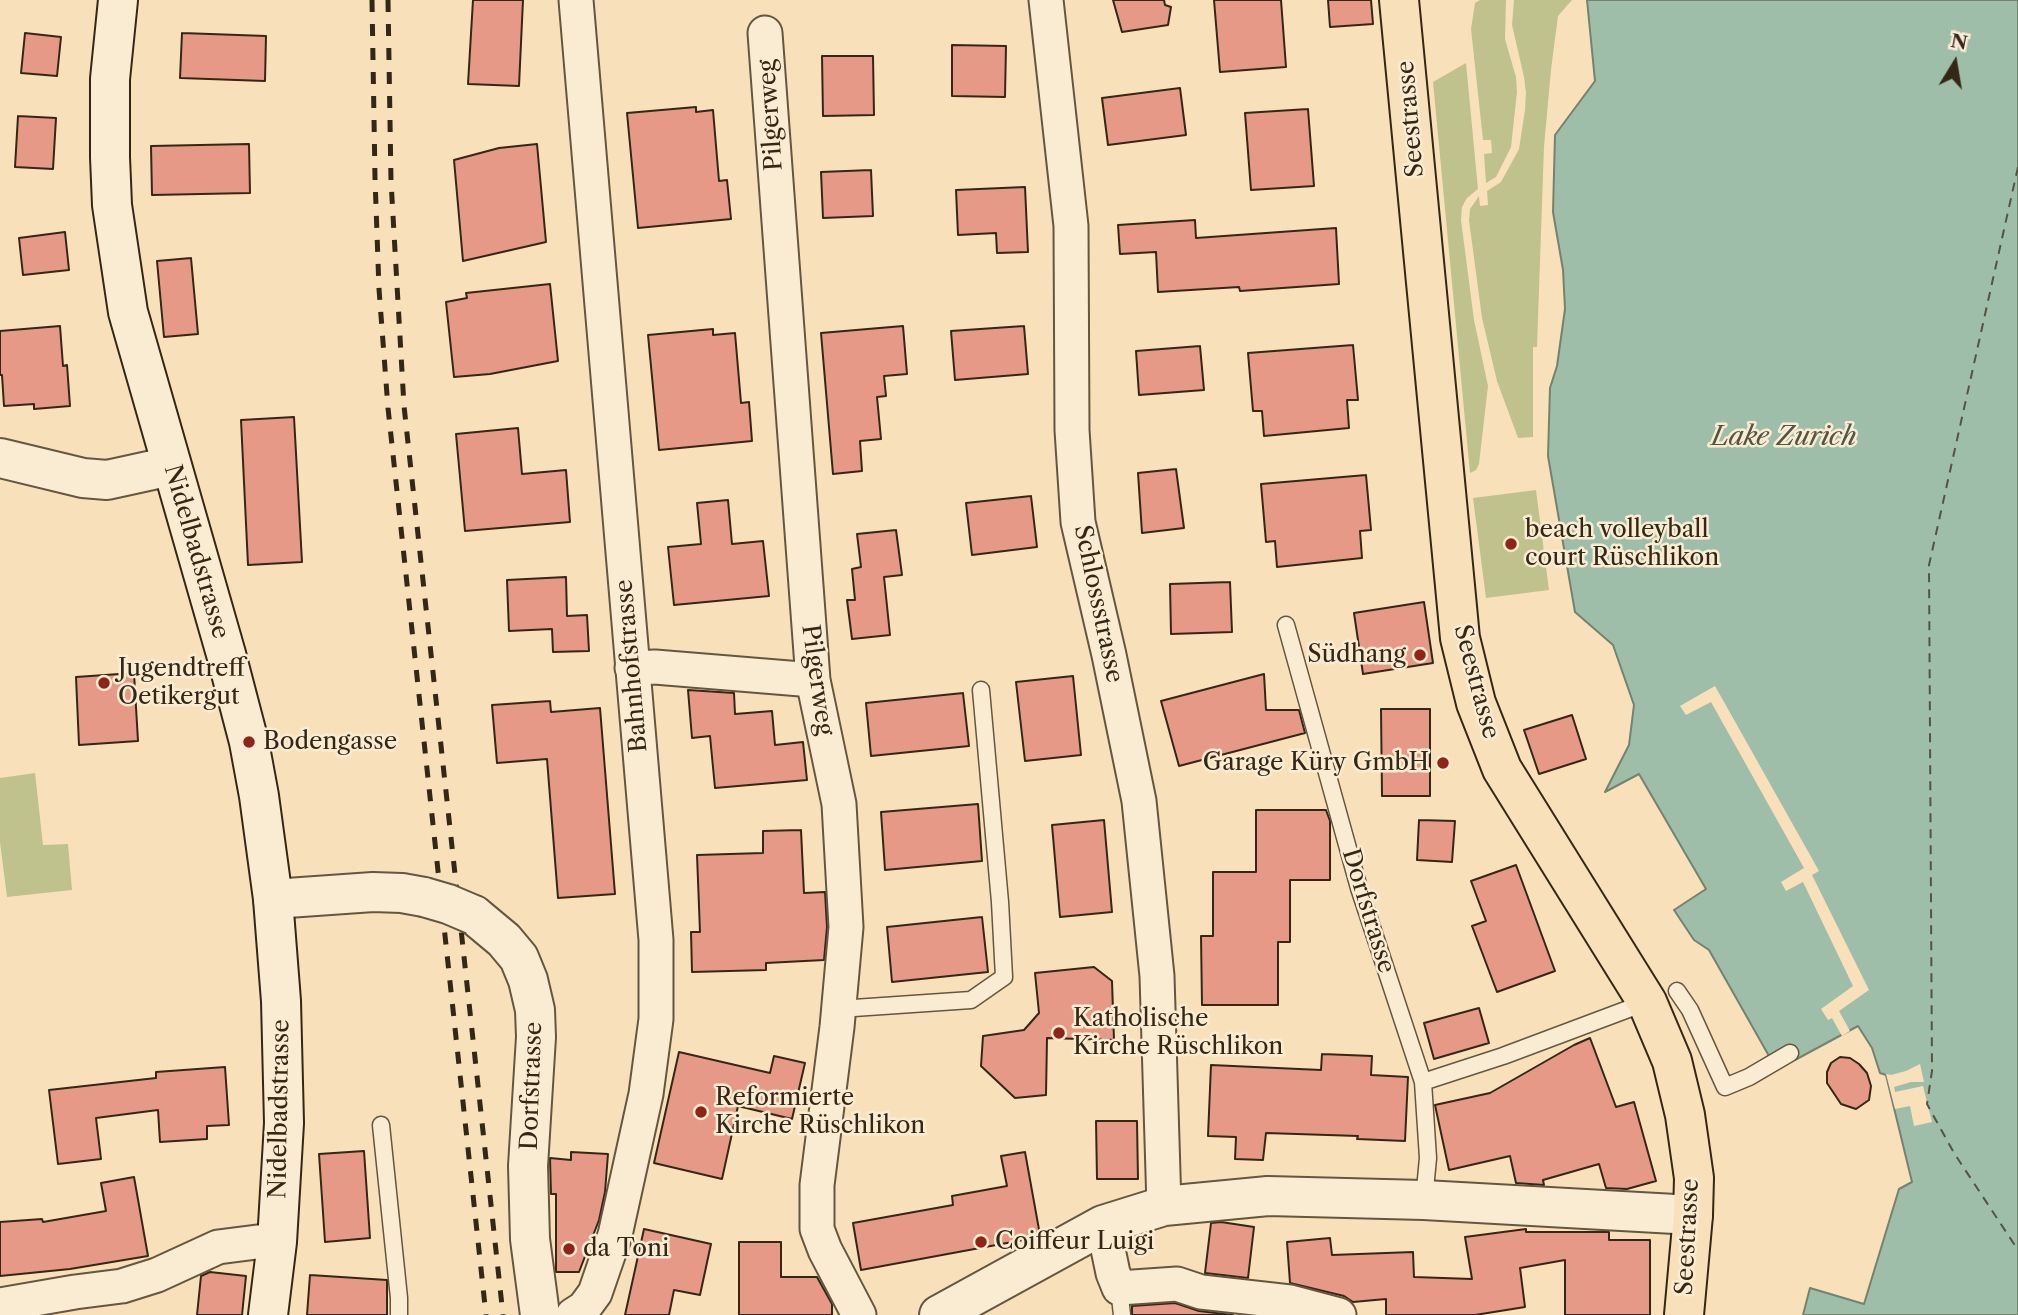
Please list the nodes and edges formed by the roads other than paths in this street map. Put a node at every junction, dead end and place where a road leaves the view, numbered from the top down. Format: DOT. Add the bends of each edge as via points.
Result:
graph roads {
  1 [pos="118,0"];
  2 [pos="576,0"];
  3 [pos="1046,0"];
  4 [pos="1399,0"];
  5 [pos="765,33"];
  6 [pos="0,457"];
  7 [pos="171,466"];
  8 [pos="1286,625"];
  9 [pos="632,667"];
  10 [pos="813,681"];
  11 [pos="981,690"];
  12 [pos="274,899"];
  13 [pos="1662,996"];
  14 [pos="839,1009"];
  15 [pos="1790,1053"];
  16 [pos="1423,1082"];
  17 [pos="381,1125"];
  18 [pos="1423,1200"];
  19 [pos="1164,1206"];
  20 [pos="1693,1215"];
  21 [pos="1103,1225"];
  22 [pos="277,1242"];
  23 [pos="1121,1301"];
  24 [pos="0,1305"];
  25 [pos="268,1315"];
  26 [pos="399,1315"];
  27 [pos="540,1315"];
  28 [pos="573,1315"];
  29 [pos="859,1315"];
  30 [pos="939,1315"];
  31 [pos="1339,1315"];
  32 [pos="1684,1315"];
  1 -- 7 [label="street, Nidelbadstrasse" via="110,79 112,205 128,312"];
  2 -- 9 [label="street, Bahnhofstrasse"];
  3 -- 19 [label="street, Schlossstrasse" via="1071,226 1072,430 1078,522 1139,801 1157,976"];
  4 -- 13 [label="main road, Seestrasse" via="1458,624 1476,702 1502,769"];
  5 -- 10 [label="street, Pilgerweg"];
  6 -- 7 [label="street" via="107,480"];
  7 -- 12 [label="street, Nidelbadstrasse" via="248,742"];
  8 -- 16 [label="lane, Dorfstrasse" via="1359,888"];
  9 -- 10 [label="street"];
  9 -- 28 [label="street, Bahnhofstrasse" via="656,940 656,1019 646,1094 615,1235 595,1293"];
  10 -- 14 [label="street, Pilgerweg" via="839,804 846,927"];
  11 -- 14 [label="lane" via="1004,977 971,1000"];
  12 -- 22 [label="street, Nidelbadstrasse" via="284,1123"];
  12 -- 27 [label="street, Dorfstrasse, bridge" via="363,892 424,897 474,915 519,958 535,1010 528,1166 530,1239"];
  13 -- 15 [label="lane" via="1690,1010 1726,1087"];
  13 -- 16 [label="lane"];
  13 -- 20 [label="main road, Seestrasse" via="1694,1178"];
  14 -- 29 [label="street, Pilgerweg" via="817,1185 817,1229"];
  16 -- 18 [label="lane, Dorfstrasse" via="1428,1158"];
  17 -- 26 [label="lane"];
  18 -- 19 [label="street" via="1268,1196"];
  18 -- 20 [label="street"];
  19 -- 21 [label="street"];
  20 -- 32 [label="main road, Seestrasse"];
  21 -- 23 [label="street"];
  21 -- 30 [label="street"];
  22 -- 24 [label="street" via="218,1247 122,1286"];
  22 -- 25 [label="street, Nidelbadstrasse"];
  23 -- 31 [label="street" via="1177,1284 1201,1293 1290,1302"];
}
